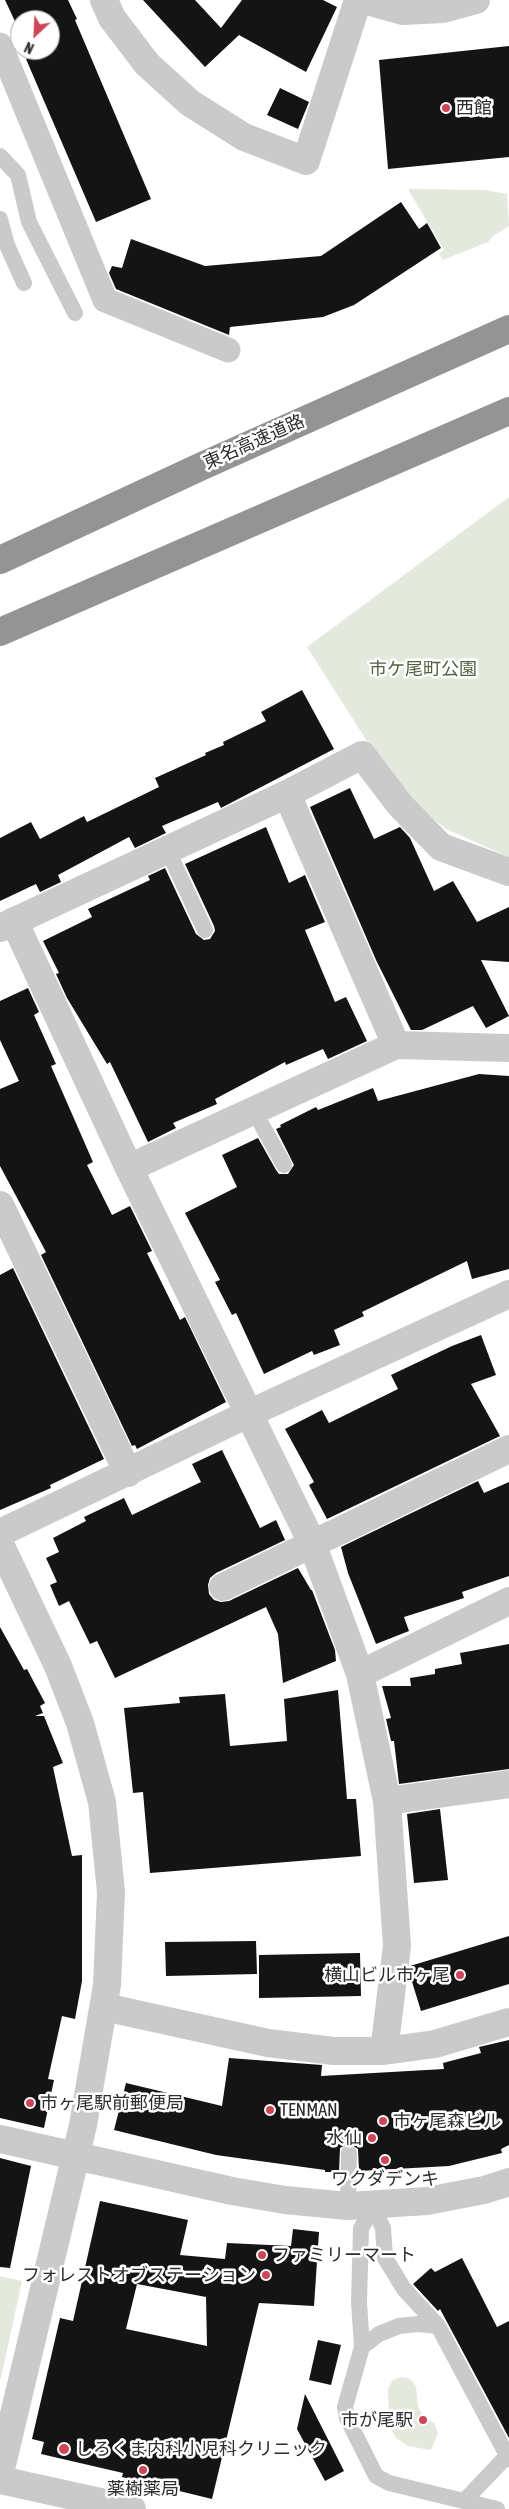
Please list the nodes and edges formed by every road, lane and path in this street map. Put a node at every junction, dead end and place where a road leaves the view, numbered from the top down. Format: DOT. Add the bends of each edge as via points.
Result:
graph roads {
  1 [pos="104,0"];
  2 [pos="358,0"];
  3 [pos="364,0"];
  4 [pos="476,0"];
  5 [pos="0,45"];
  6 [pos="0,159"];
  7 [pos="0,219"];
  8 [pos="24,282"];
  9 [pos="75,313"];
  10 [pos="509,329"];
  11 [pos="228,350"];
  12 [pos="509,410"];
  13 [pos="0,560"];
  14 [pos="0,632"];
  15 [pos="287,794"];
  16 [pos="168,850"];
  17 [pos="509,872"];
  18 [pos="7,925"];
  19 [pos="205,930"];
  20 [pos="396,1045"];
  21 [pos="509,1048"];
  22 [pos="254,1111"];
  23 [pos="284,1165"];
  24 [pos="130,1168"];
  25 [pos="0,1205"];
  26 [pos="509,1294"];
  27 [pos="250,1413"];
  28 [pos="509,1449"];
  29 [pos="128,1473"];
  30 [pos="0,1533"];
  31 [pos="312,1543"];
  32 [pos="0,1544"];
  33 [pos="223,1587"];
  34 [pos="509,1601"];
  35 [pos="360,1674"];
  36 [pos="509,1784"];
  37 [pos="387,1801"];
  38 [pos="104,2006"];
  39 [pos="509,2022"];
  40 [pos="384,2051"];
  41 [pos="0,2139"];
  42 [pos="349,2153"];
  43 [pos="76,2156"];
  44 [pos="509,2182"];
  45 [pos="360,2206"];
  46 [pos="438,2326"];
  47 [pos="362,2347"];
  48 [pos="508,2458"];
  49 [pos="0,2473"];
  50 [pos="0,2480"];
  51 [pos="464,2500"];
  52 [pos="132,2509"];
  53 [pos="498,2509"];
  1 -- 2 [label="street" via="112,18 147,64 190,104 244,137 306,161"];
  3 -- 4 [label="street" via="403,11 443,9"];
  5 -- 11 [label="street" via="105,300"];
  6 -- 9 [label="lane" via="18,175 29,222"];
  7 -- 8 [label="lane" via="7,245"];
  10 -- 13 [label="highway, 東名高速道路" via="200,466"];
  12 -- 14 [label="highway"];
  15 -- 16 [label="street"];
  15 -- 17 [label="street" via="362,754 400,805 441,847"];
  15 -- 20 [label="street"];
  16 -- 18 [label="street"];
  16 -- 19 [label="lane"];
  18 -- 24 [label="street"];
  20 -- 21 [label="street"];
  20 -- 22 [label="street"];
  22 -- 23 [label="lane"];
  22 -- 24 [label="street"];
  24 -- 27 [label="street"];
  25 -- 29 [label="street"];
  26 -- 27 [label="street"];
  27 -- 29 [label="street"];
  27 -- 31 [label="street"];
  28 -- 31 [label="street"];
  29 -- 30 [label="street"];
  31 -- 33 [label="street"];
  31 -- 35 [label="street"];
  32 -- 38 [label="street" via="71,1698 102,1802 111,1892 111,1940"];
  34 -- 35 [label="street"];
  35 -- 37 [label="street"];
  36 -- 37 [label="street"];
  37 -- 40 [label="street" via="396,1946"];
  38 -- 40 [label="street" via="268,2043 334,2051"];
  38 -- 43 [label="street"];
  39 -- 40 [label="street" via="435,2044"];
  41 -- 43 [label="street"];
  42 -- 45 [label="lane"];
  43 -- 45 [label="street" via="285,2200"];
  43 -- 49 [label="street"];
  44 -- 45 [label="street" via="427,2201"];
  45 -- 46 [label="lane" via="383,2228 385,2258 404,2290"];
  45 -- 47 [label="lane"];
  46 -- 47 [label="lane" via="399,2326 379,2334"];
  46 -- 48 [label="lane"];
  47 -- 51 [label="lane" via="345,2407 346,2418 376,2476 389,2483"];
  48 -- 51 [label="lane"];
  50 -- 52 [label="street"];
  51 -- 53 [label="lane"];
}
